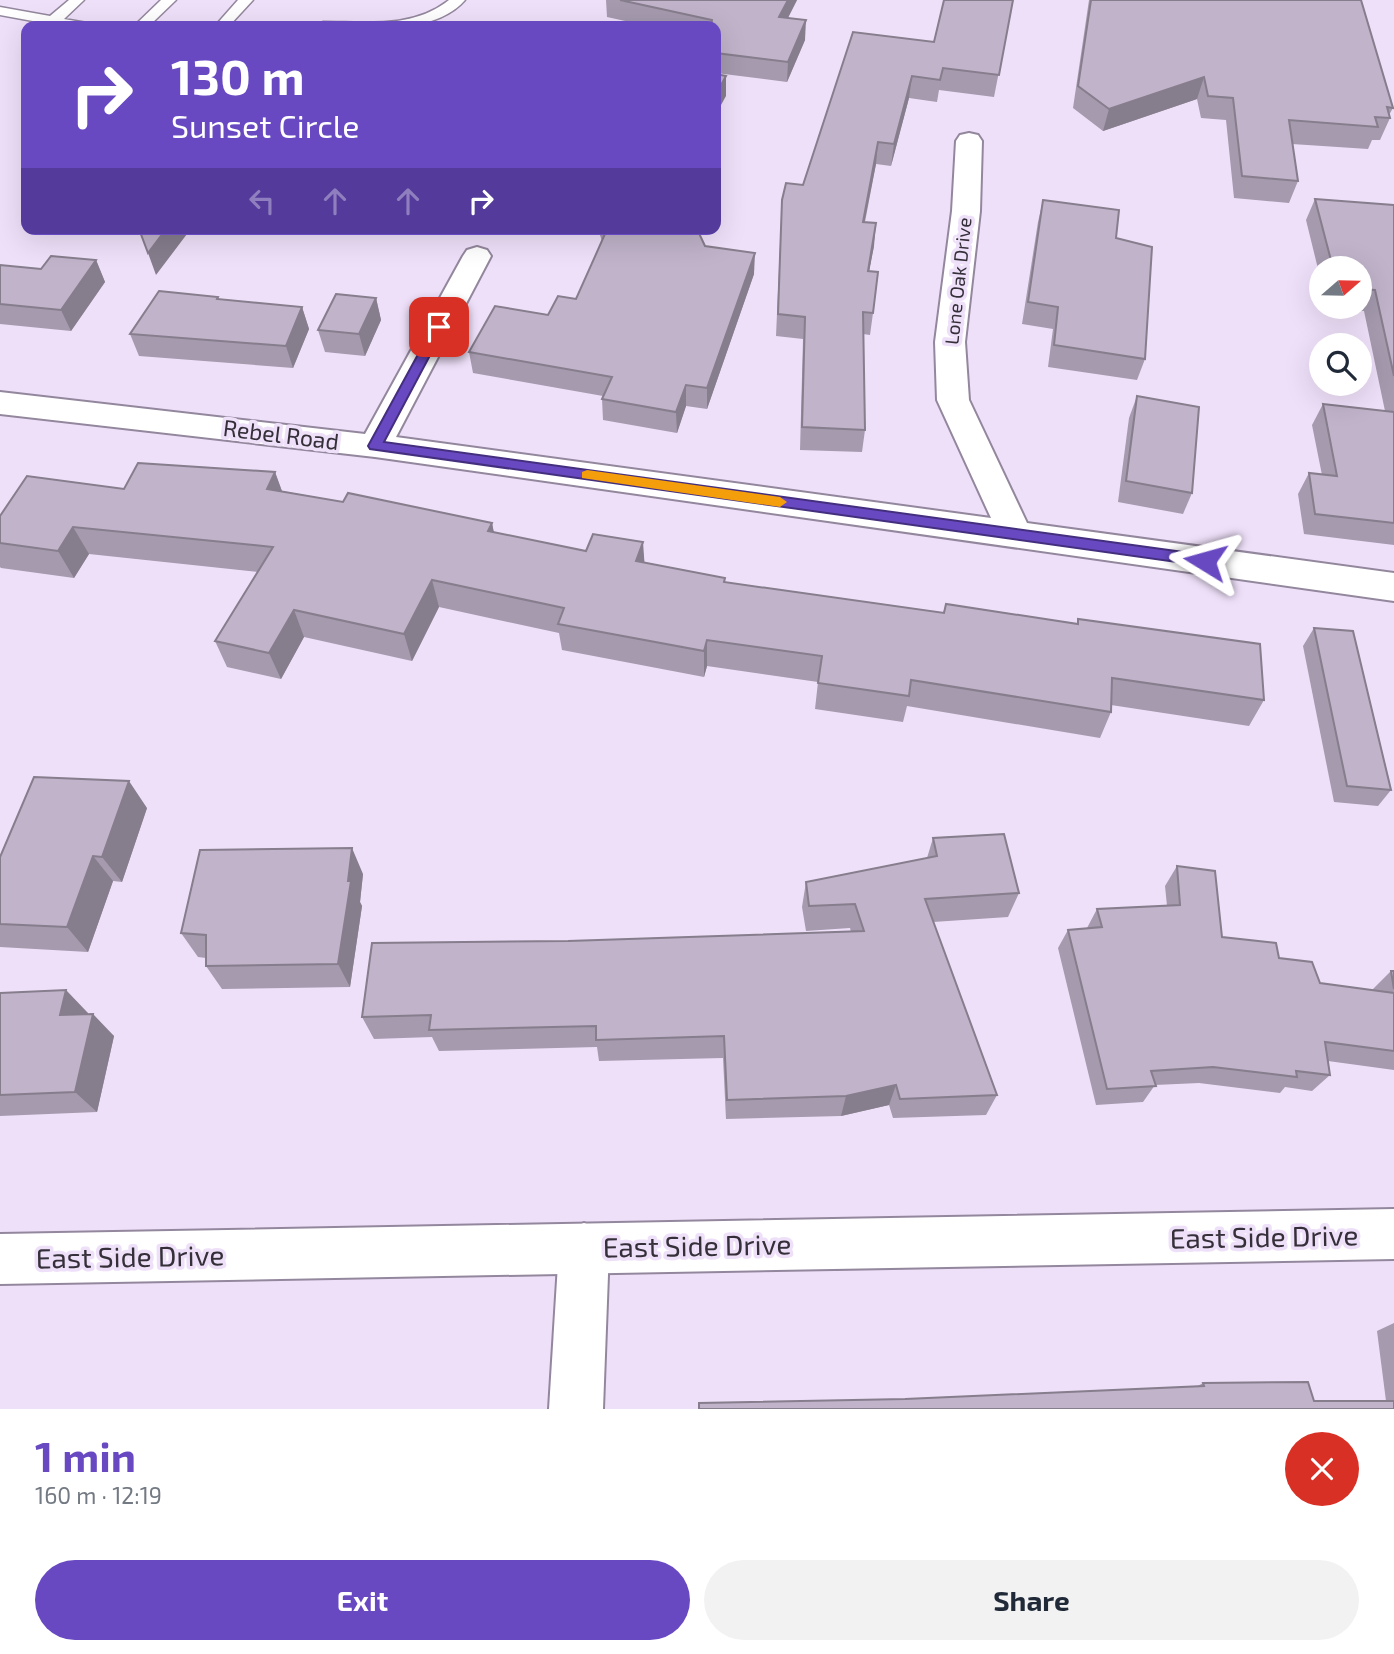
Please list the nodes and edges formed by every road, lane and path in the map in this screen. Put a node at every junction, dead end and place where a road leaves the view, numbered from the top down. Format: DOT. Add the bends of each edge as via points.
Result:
graph roads {
  1 [pos="77,0"];
  2 [pos="169,0"];
  3 [pos="246,0"];
  4 [pos="458,0"];
  5 [pos="0,11"];
  6 [pos="53,20"];
  7 [pos="58,21"];
  8 [pos="146,21"];
  9 [pos="227,21"];
  10 [pos="421,21"];
  11 [pos="969,141"];
  12 [pos="477,256"];
  13 [pos="0,402"];
  14 [pos="375,446"];
  15 [pos="1015,534"];
  16 [pos="1394,587"];
  17 [pos="1394,1234"];
  18 [pos="584,1248"];
  19 [pos="0,1259"];
  20 [pos="576,1409"];
  1 -- 6 [label="lane"];
  2 -- 8 [label="lane"];
  3 -- 9 [label="lane"];
  4 -- 10 [label="lane" via="447,11"];
  5 -- 6 [label="lane"];
  6 -- 7 [label="lane"];
  11 -- 15 [label="street, Lone Oak Drive" via="966,211 950,342 953,400"];
  12 -- 14 [label="street"];
  13 -- 14 [label="street, Rebel Road"];
  14 -- 15 [label="street, Rebel Road"];
  15 -- 16 [label="street, Rebel Road"];
  17 -- 18 [label="street, East Side Drive"];
  18 -- 19 [label="street, East Side Drive"];
  18 -- 20 [label="street"];
}
